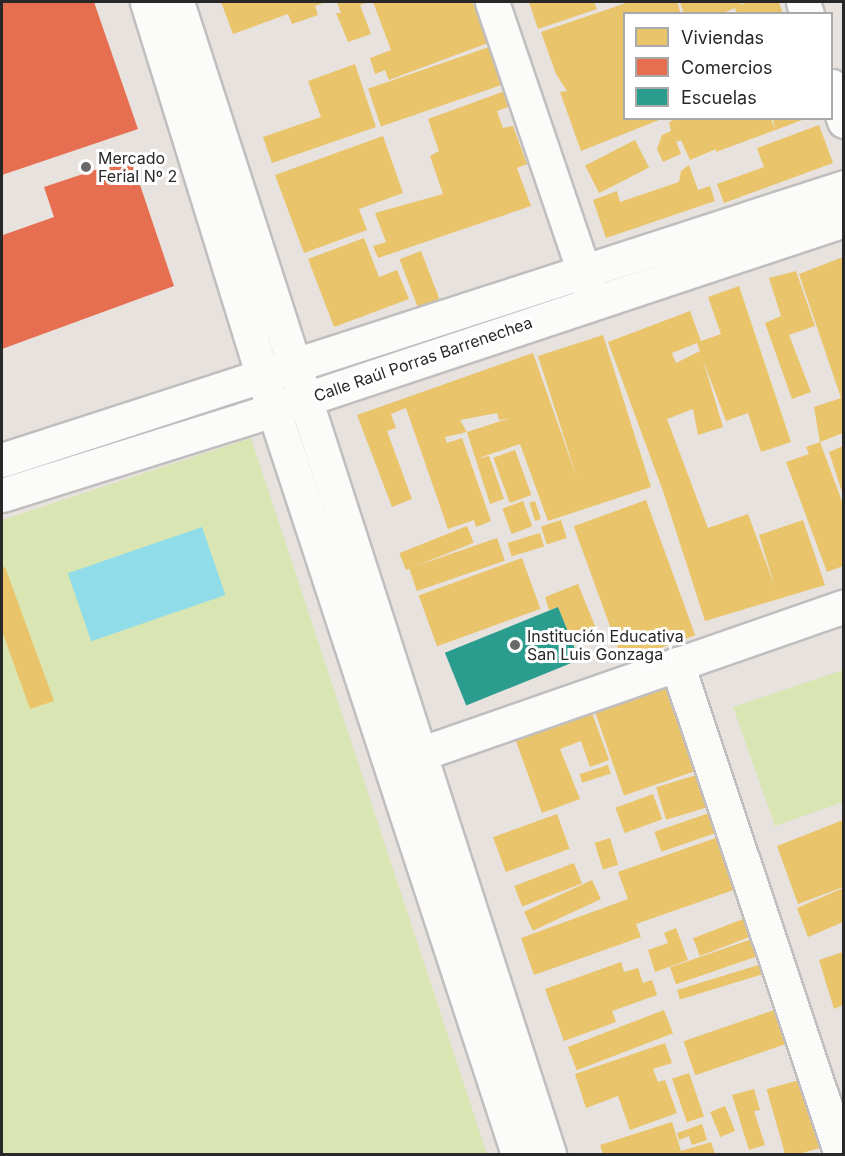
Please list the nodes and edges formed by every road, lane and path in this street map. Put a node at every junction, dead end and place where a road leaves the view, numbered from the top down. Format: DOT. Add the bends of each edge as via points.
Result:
graph roads {
  1 [pos="147,2"];
  2 [pos="177,2"];
  3 [pos="492,2"];
  4 [pos="833,92"];
  5 [pos="843,121"];
  6 [pos="843,187"];
  7 [pos="843,220"];
  8 [pos="589,286"];
  9 [pos="294,368"];
  10 [pos="263,377"];
  11 [pos="304,399"];
  12 [pos="273,410"];
  13 [pos="2,460"];
  14 [pos="2,495"];
  15 [pos="843,606"];
  16 [pos="677,664"];
  17 [pos="404,759"];
  18 [pos="518,1155"];
  19 [pos="549,1155"];
  20 [pos="841,1155"];
  1 -- 10 [label="street"];
  2 -- 9 [label="street"];
  3 -- 8 [label="street"];
  4 -- 5 [label="street"];
  6 -- 8 [label="street, Calle Raúl Porras Barrenechea"];
  7 -- 8 [label="street, Calle Raúl Porras Barrenechea"];
  8 -- 9 [label="street, Calle Raúl Porras Barrenechea"];
  8 -- 11 [label="street, Calle Raúl Porras Barrenechea"];
  9 -- 10 [label="street, Calle Raúl Porras Barrenechea"];
  9 -- 11 [label="street"];
  10 -- 12 [label="street"];
  10 -- 13 [label="street, Calle Raúl Porras Barrenechea"];
  11 -- 12 [label="street, Calle Raúl Porras Barrenechea"];
  11 -- 17 [label="street"];
  12 -- 14 [label="street, Calle Raúl Porras Barrenechea"];
  12 -- 17 [label="street"];
  15 -- 16 [label="street"];
  16 -- 17 [label="street"];
  16 -- 20 [label="street"];
  17 -- 18 [label="street"];
  17 -- 19 [label="street"];
}
